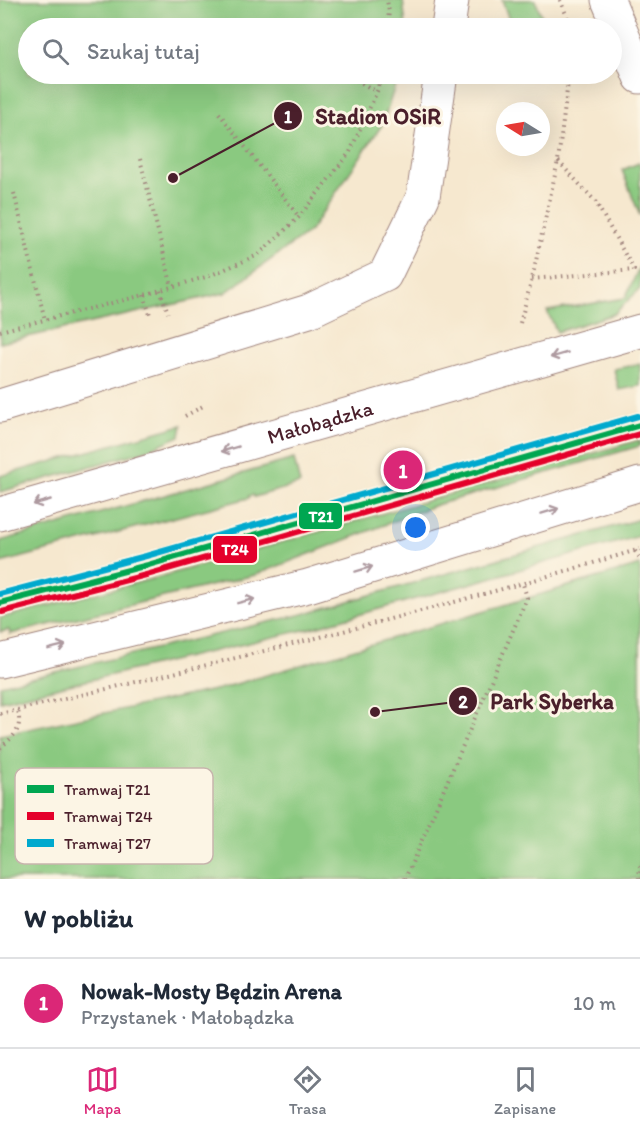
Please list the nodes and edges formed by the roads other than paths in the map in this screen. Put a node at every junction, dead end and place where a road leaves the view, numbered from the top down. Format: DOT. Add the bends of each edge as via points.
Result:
graph roads {
  1 [pos="452,0"];
  2 [pos="608,0"];
  3 [pos="449,18"];
  4 [pos="615,18"];
  5 [pos="622,34"];
  6 [pos="640,77"];
  7 [pos="440,84"];
  8 [pos="640,312"];
  9 [pos="627,335"];
  10 [pos="0,406"];
  11 [pos="640,484"];
  12 [pos="0,514"];
  13 [pos="0,661"];
  1 -- 3 [label="street"];
  2 -- 4 [label="street"];
  5 -- 6 [label="street"];
  7 -- 10 [label="street" via="423,197 385,275 309,311"];
  8 -- 9 [label="street"];
  9 -- 12 [label="street, Małobądzka, one-way"];
  13 -- 11 [label="street, one-way" via="308,586"];
}
